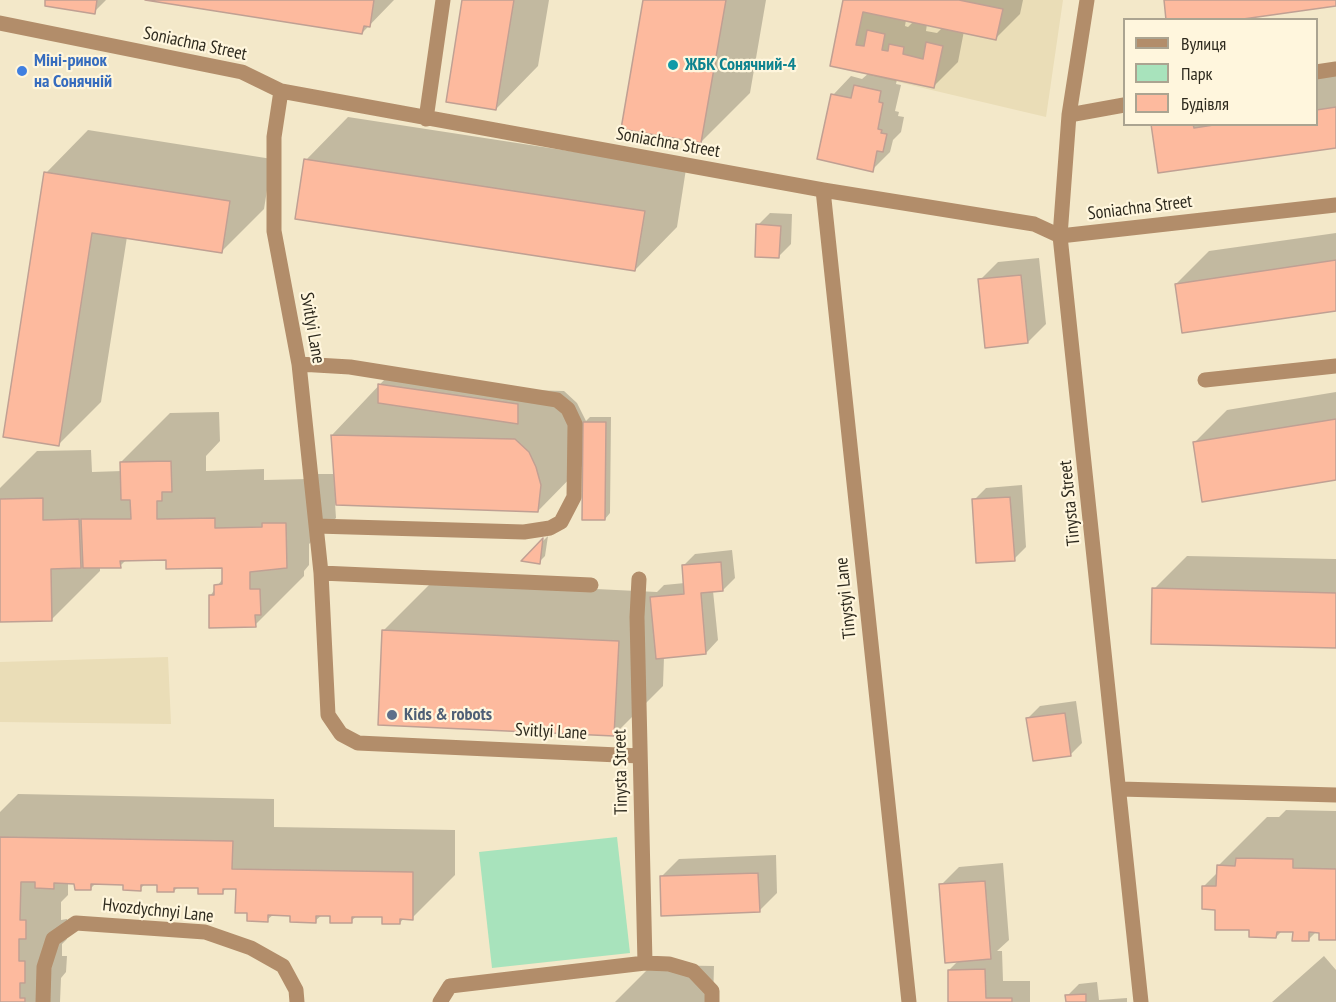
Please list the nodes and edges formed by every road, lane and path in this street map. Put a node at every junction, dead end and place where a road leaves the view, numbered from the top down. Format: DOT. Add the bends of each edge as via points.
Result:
graph roads {
  1 [pos="443,0"];
  2 [pos="1087,0"];
  3 [pos="0,23"];
  4 [pos="1336,69"];
  5 [pos="1318,72"];
  6 [pos="281,91"];
  7 [pos="1123,105"];
  8 [pos="1069,115"];
  9 [pos="426,119"];
  10 [pos="823,190"];
  11 [pos="1336,205"];
  12 [pos="1060,236"];
  13 [pos="299,364"];
  14 [pos="1336,366"];
  15 [pos="1205,380"];
  16 [pos="316,526"];
  17 [pos="321,573"];
  18 [pos="639,579"];
  19 [pos="591,585"];
  20 [pos="640,756"];
  21 [pos="1120,789"];
  22 [pos="1336,795"];
  23 [pos="645,963"];
  24 [pos="43,1002"];
  25 [pos="297,1002"];
  26 [pos="440,1002"];
  27 [pos="712,1002"];
  28 [pos="909,1002"];
  29 [pos="1141,1002"];
  1 -- 9 [label="street"];
  2 -- 8 [label="street, Tinysta Street"];
  3 -- 6 [label="street, Soniachna Street" via="242,72"];
  4 -- 5 [label="street"];
  6 -- 9 [label="street, Soniachna Street"];
  6 -- 13 [label="street, Svitlyi Lane" via="274,137 274,231"];
  7 -- 8 [label="street"];
  8 -- 12 [label="street, Tinysta Street"];
  9 -- 10 [label="street, Soniachna Street"];
  10 -- 12 [label="street, Soniachna Street" via="1034,224"];
  10 -- 28 [label="street, Tinystyi Lane"];
  11 -- 12 [label="street, Soniachna Street"];
  12 -- 21 [label="street, Tinysta Street"];
  13 -- 16 [label="street, Svitlyi Lane"];
  13 -- 16 [label="street" via="350,367 557,400 568,409 575,424 574,497 561,522 550,528 524,532"];
  14 -- 15 [label="street"];
  16 -- 17 [label="street, Svitlyi Lane"];
  17 -- 19 [label="street"];
  17 -- 20 [label="street, Svitlyi Lane" via="328,715 341,734 358,743"];
  18 -- 20 [label="street, Tinysta Street"];
  20 -- 23 [label="street, Tinysta Street"];
  21 -- 22 [label="street"];
  21 -- 29 [label="street, Tinysta Street"];
  23 -- 26 [label="street" via="450,986"];
  23 -- 27 [label="street" via="693,971 712,991"];
  24 -- 25 [label="street, Hvozdychnyi Lane" via="44,967 53,939 76,923 206,932 251,948 283,966 296,990"];
}
